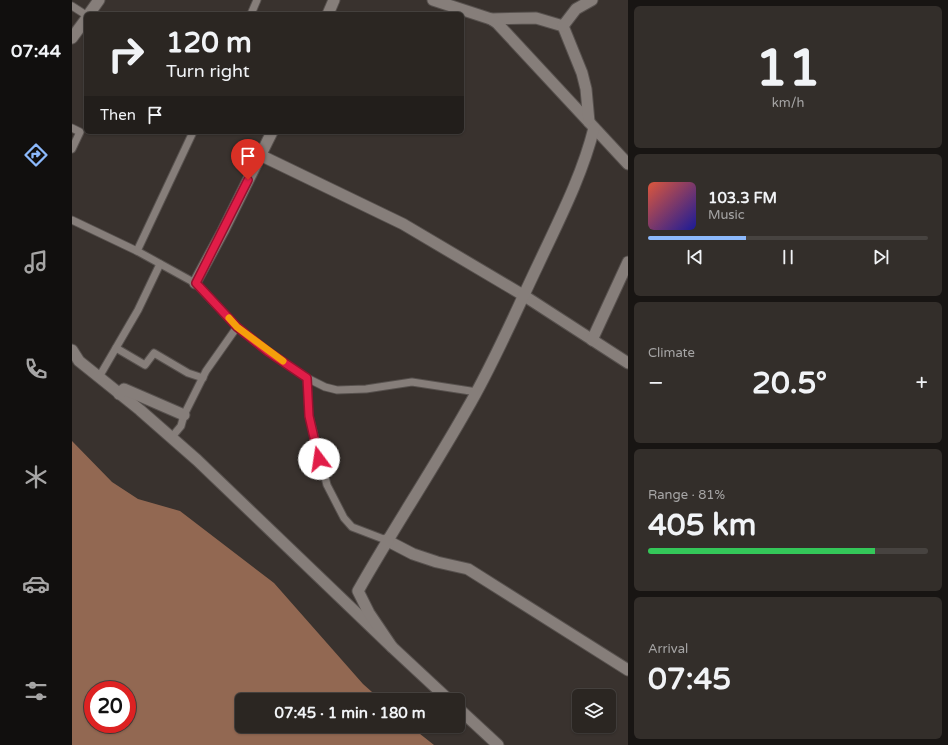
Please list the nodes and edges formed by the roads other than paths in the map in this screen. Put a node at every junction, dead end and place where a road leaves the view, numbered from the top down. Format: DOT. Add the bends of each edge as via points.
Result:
graph roads {
  1 [pos="99,0"];
  2 [pos="257,0"];
  3 [pos="334,0"];
  4 [pos="433,0"];
  5 [pos="592,0"];
  6 [pos="72,6"];
  7 [pos="90,12"];
  8 [pos="252,12"];
  9 [pos="329,12"];
  10 [pos="84,14"];
  11 [pos="491,19"];
  12 [pos="84,22"];
  13 [pos="563,26"];
  14 [pos="72,38"];
  15 [pos="591,125"];
  16 [pos="72,128"];
  17 [pos="192,134"];
  18 [pos="271,134"];
  19 [pos="72,149"];
  20 [pos="260,155"];
  21 [pos="628,164"];
  22 [pos="72,220"];
  23 [pos="137,251"];
  24 [pos="628,262"];
  25 [pos="160,264"];
  26 [pos="196,283"];
  27 [pos="523,295"];
  28 [pos="237,327"];
  29 [pos="592,340"];
  30 [pos="116,348"];
  31 [pos="72,350"];
  32 [pos="628,363"];
  33 [pos="99,377"];
  34 [pos="203,378"];
  35 [pos="307,378"];
  36 [pos="477,392"];
  37 [pos="120,394"];
  38 [pos="184,415"];
  39 [pos="171,438"];
  40 [pos="386,540"];
  41 [pos="392,647"];
  42 [pos="628,670"];
  43 [pos="441,693"];
  44 [pos="465,714"];
  45 [pos="498,745"];
  1 -- 7 [label="street"];
  2 -- 8 [label="lane"];
  3 -- 9 [label="street"];
  4 -- 11 [label="street"];
  5 -- 13 [label="street" via="576,9"];
  6 -- 10 [label="lane"];
  11 -- 13 [label="street" via="536,18"];
  11 -- 15 [label="street"];
  12 -- 14 [label="street"];
  13 -- 15 [label="street" via="583,78"];
  15 -- 21 [label="street"];
  15 -- 27 [label="street" via="590,144 571,195"];
  16 -- 19 [label="lane" via="80,132"];
  17 -- 23 [label="lane"];
  18 -- 20 [label="street"];
  20 -- 26 [label="street"];
  20 -- 27 [label="street" via="403,224"];
  22 -- 23 [label="lane"];
  23 -- 25 [label="lane"];
  24 -- 29 [label="street"];
  25 -- 26 [label="lane"];
  25 -- 30 [label="lane"];
  26 -- 28 [label="lane"];
  27 -- 29 [label="street"];
  27 -- 36 [label="street"];
  28 -- 34 [label="lane"];
  28 -- 35 [label="lane"];
  29 -- 32 [label="street"];
  30 -- 33 [label="lane"];
  30 -- 34 [label="lane" via="144,365 154,353 188,373"];
  31 -- 33 [label="street" via="79,361"];
  33 -- 37 [label="street"];
  34 -- 38 [label="lane"];
  35 -- 36 [label="lane" via="337,390 366,389 412,382"];
  35 -- 40 [label="lane" via="309,416 327,484 344,518 352,527"];
  36 -- 40 [label="street"];
  37 -- 38 [label="street" via="124,389"];
  37 -- 39 [label="street"];
  38 -- 39 [label="lane" via="181,426"];
  39 -- 41 [label="street"];
  40 -- 41 [label="street" via="358,591 369,613"];
  40 -- 42 [label="street" via="413,554 468,569"];
  41 -- 43 [label="street"];
  44 -- 45 [label="street"];
}
